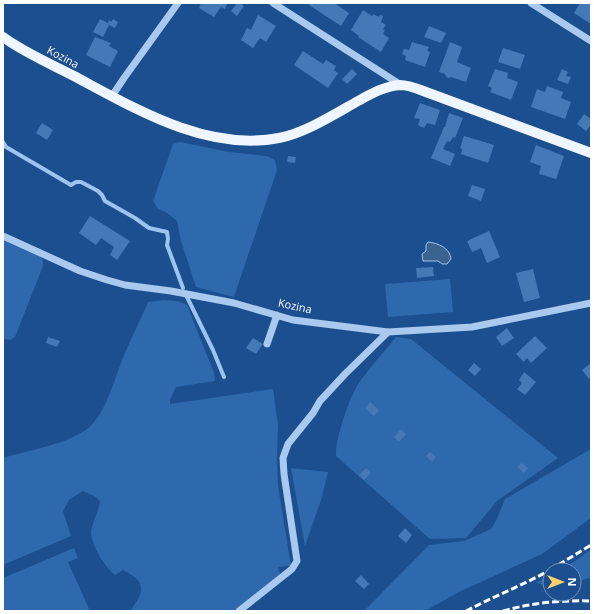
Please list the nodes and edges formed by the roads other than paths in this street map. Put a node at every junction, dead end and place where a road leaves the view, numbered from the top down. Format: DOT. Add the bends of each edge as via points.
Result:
graph roads {
  1 [pos="178,3"];
  2 [pos="273,3"];
  3 [pos="531,3"];
  4 [pos="3,37"];
  5 [pos="591,41"];
  6 [pos="401,85"];
  7 [pos="112,96"];
  8 [pos="591,153"];
  9 [pos="3,236"];
  10 [pos="591,303"];
  11 [pos="277,316"];
  12 [pos="388,332"];
  13 [pos="267,344"];
  14 [pos="239,611"];
  1 -- 7 [label="street"];
  2 -- 6 [label="street, Kozina"];
  3 -- 5 [label="street"];
  4 -- 7 [label="main road, Kozina"];
  6 -- 7 [label="main road, Kozina" via="388,87 370,95 298,132 280,138 260,140 229,139 196,132 160,119"];
  6 -- 8 [label="main road, Kozina"];
  9 -- 11 [label="street, Kozina" via="107,280 234,303"];
  10 -- 12 [label="street, Kozina" via="472,327"];
  11 -- 12 [label="street, Kozina"];
  11 -- 13 [label="street"];
  12 -- 14 [label="street" via="320,401 288,444 283,458 284,474 297,561 292,569"];
}
